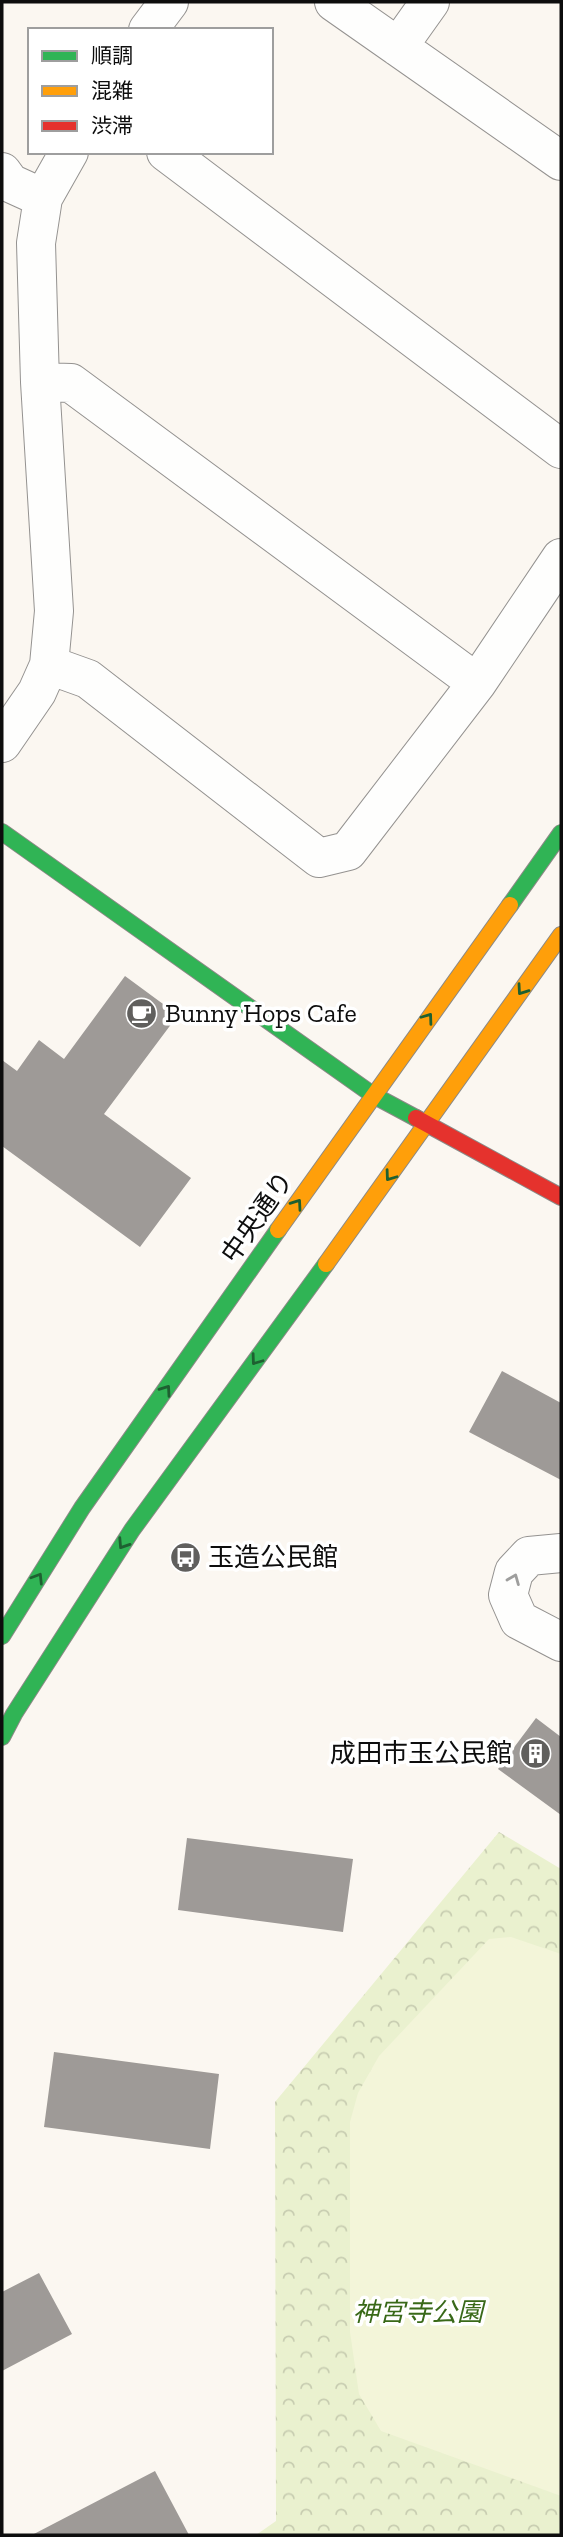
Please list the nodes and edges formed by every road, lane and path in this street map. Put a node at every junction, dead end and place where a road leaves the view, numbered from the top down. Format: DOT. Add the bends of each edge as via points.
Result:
graph roads {
  1 [pos="169,2"];
  2 [pos="334,2"];
  3 [pos="430,2"];
  4 [pos="150,28"];
  5 [pos="398,47"];
  6 [pos="68,154"];
  7 [pos="169,154"];
  8 [pos="561,161"];
  9 [pos="2,172"];
  10 [pos="43,198"];
  11 [pos="40,382"];
  12 [pos="561,449"];
  13 [pos="561,558"];
  14 [pos="49,665"];
  15 [pos="477,683"];
  16 [pos="2,743"];
  17 [pos="2,832"];
  18 [pos="561,833"];
  19 [pos="561,935"];
  20 [pos="373,1095"];
  21 [pos="426,1125"];
  22 [pos="561,1197"];
  23 [pos="561,1553"];
  24 [pos="2,1636"];
  25 [pos="561,1642"];
  26 [pos="2,1737"];
  1 -- 4 [label="street"];
  2 -- 5 [label="street"];
  3 -- 5 [label="street"];
  5 -- 8 [label="street"];
  6 -- 10 [label="street"];
  7 -- 12 [label="street"];
  9 -- 10 [label="street" via="10,183"];
  10 -- 11 [label="street" via="36,243"];
  11 -- 14 [label="street" via="54,611"];
  11 -- 15 [label="street" via="71,383"];
  13 -- 15 [label="street"];
  14 -- 15 [label="street" via="88,679 319,858 348,851"];
  14 -- 16 [label="street" via="37,692"];
  17 -- 20 [label="street"];
  20 -- 18 [label="street, 中央通り, one-way"];
  19 -- 21 [label="street, one-way"];
  20 -- 21 [label="street"];
  24 -- 20 [label="street, 中央通り, one-way" via="82,1508"];
  21 -- 22 [label="street"];
  21 -- 26 [label="street, one-way" via="132,1530"];
  25 -- 23 [label="street, one-way" via="519,1620 508,1595 514,1572 529,1556"];
}
